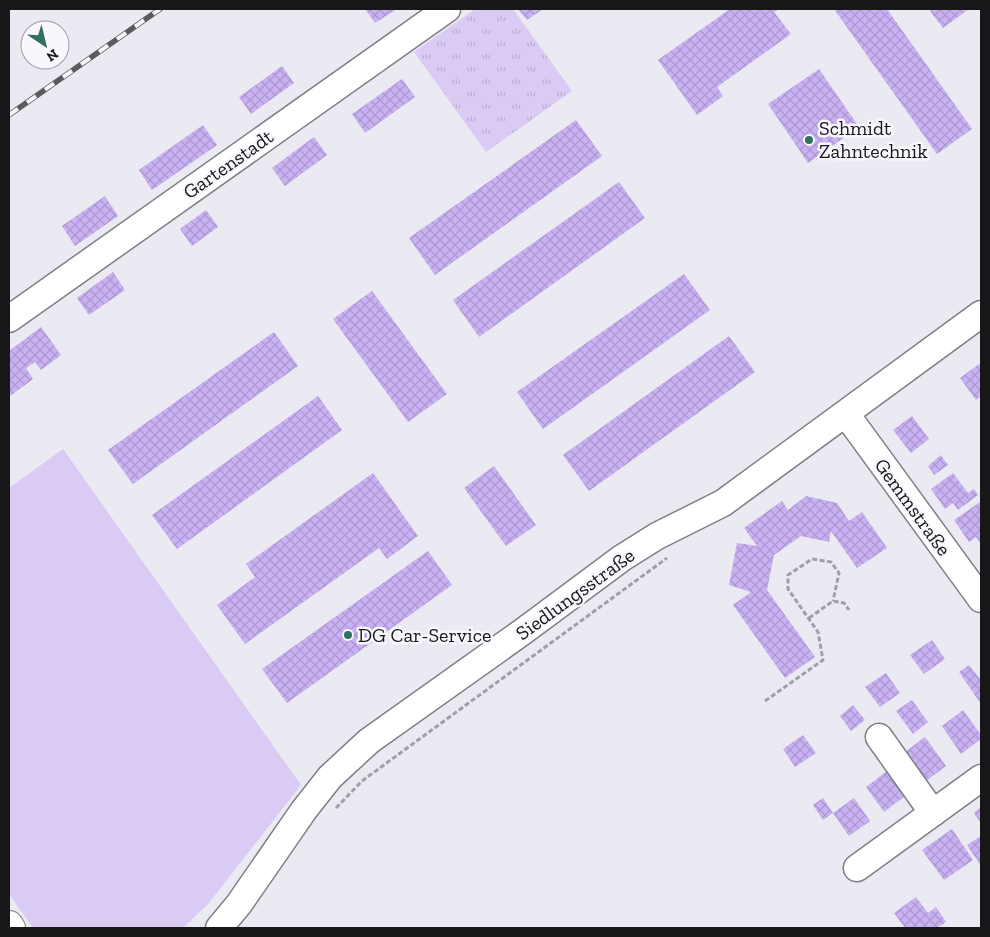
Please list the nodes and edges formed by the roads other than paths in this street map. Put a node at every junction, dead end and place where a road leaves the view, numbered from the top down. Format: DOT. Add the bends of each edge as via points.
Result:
graph roads {
  1 [pos="447,9"];
  2 [pos="981,314"];
  3 [pos="9,318"];
  4 [pos="846,414"];
  5 [pos="981,599"];
  6 [pos="879,737"];
  7 [pos="981,778"];
  8 [pos="933,813"];
  9 [pos="856,868"];
  10 [pos="219,928"];
  1 -- 3 [label="street, Gartenstadt"];
  2 -- 4 [label="street, Siedlungsstraße"];
  4 -- 5 [label="street, Gemmstraße"];
  4 -- 10 [label="street, Siedlungsstraße" via="723,504 665,532 622,558 369,741 330,777"];
  6 -- 8 [label="street"];
  7 -- 8 [label="street"];
  8 -- 9 [label="street"];
}
